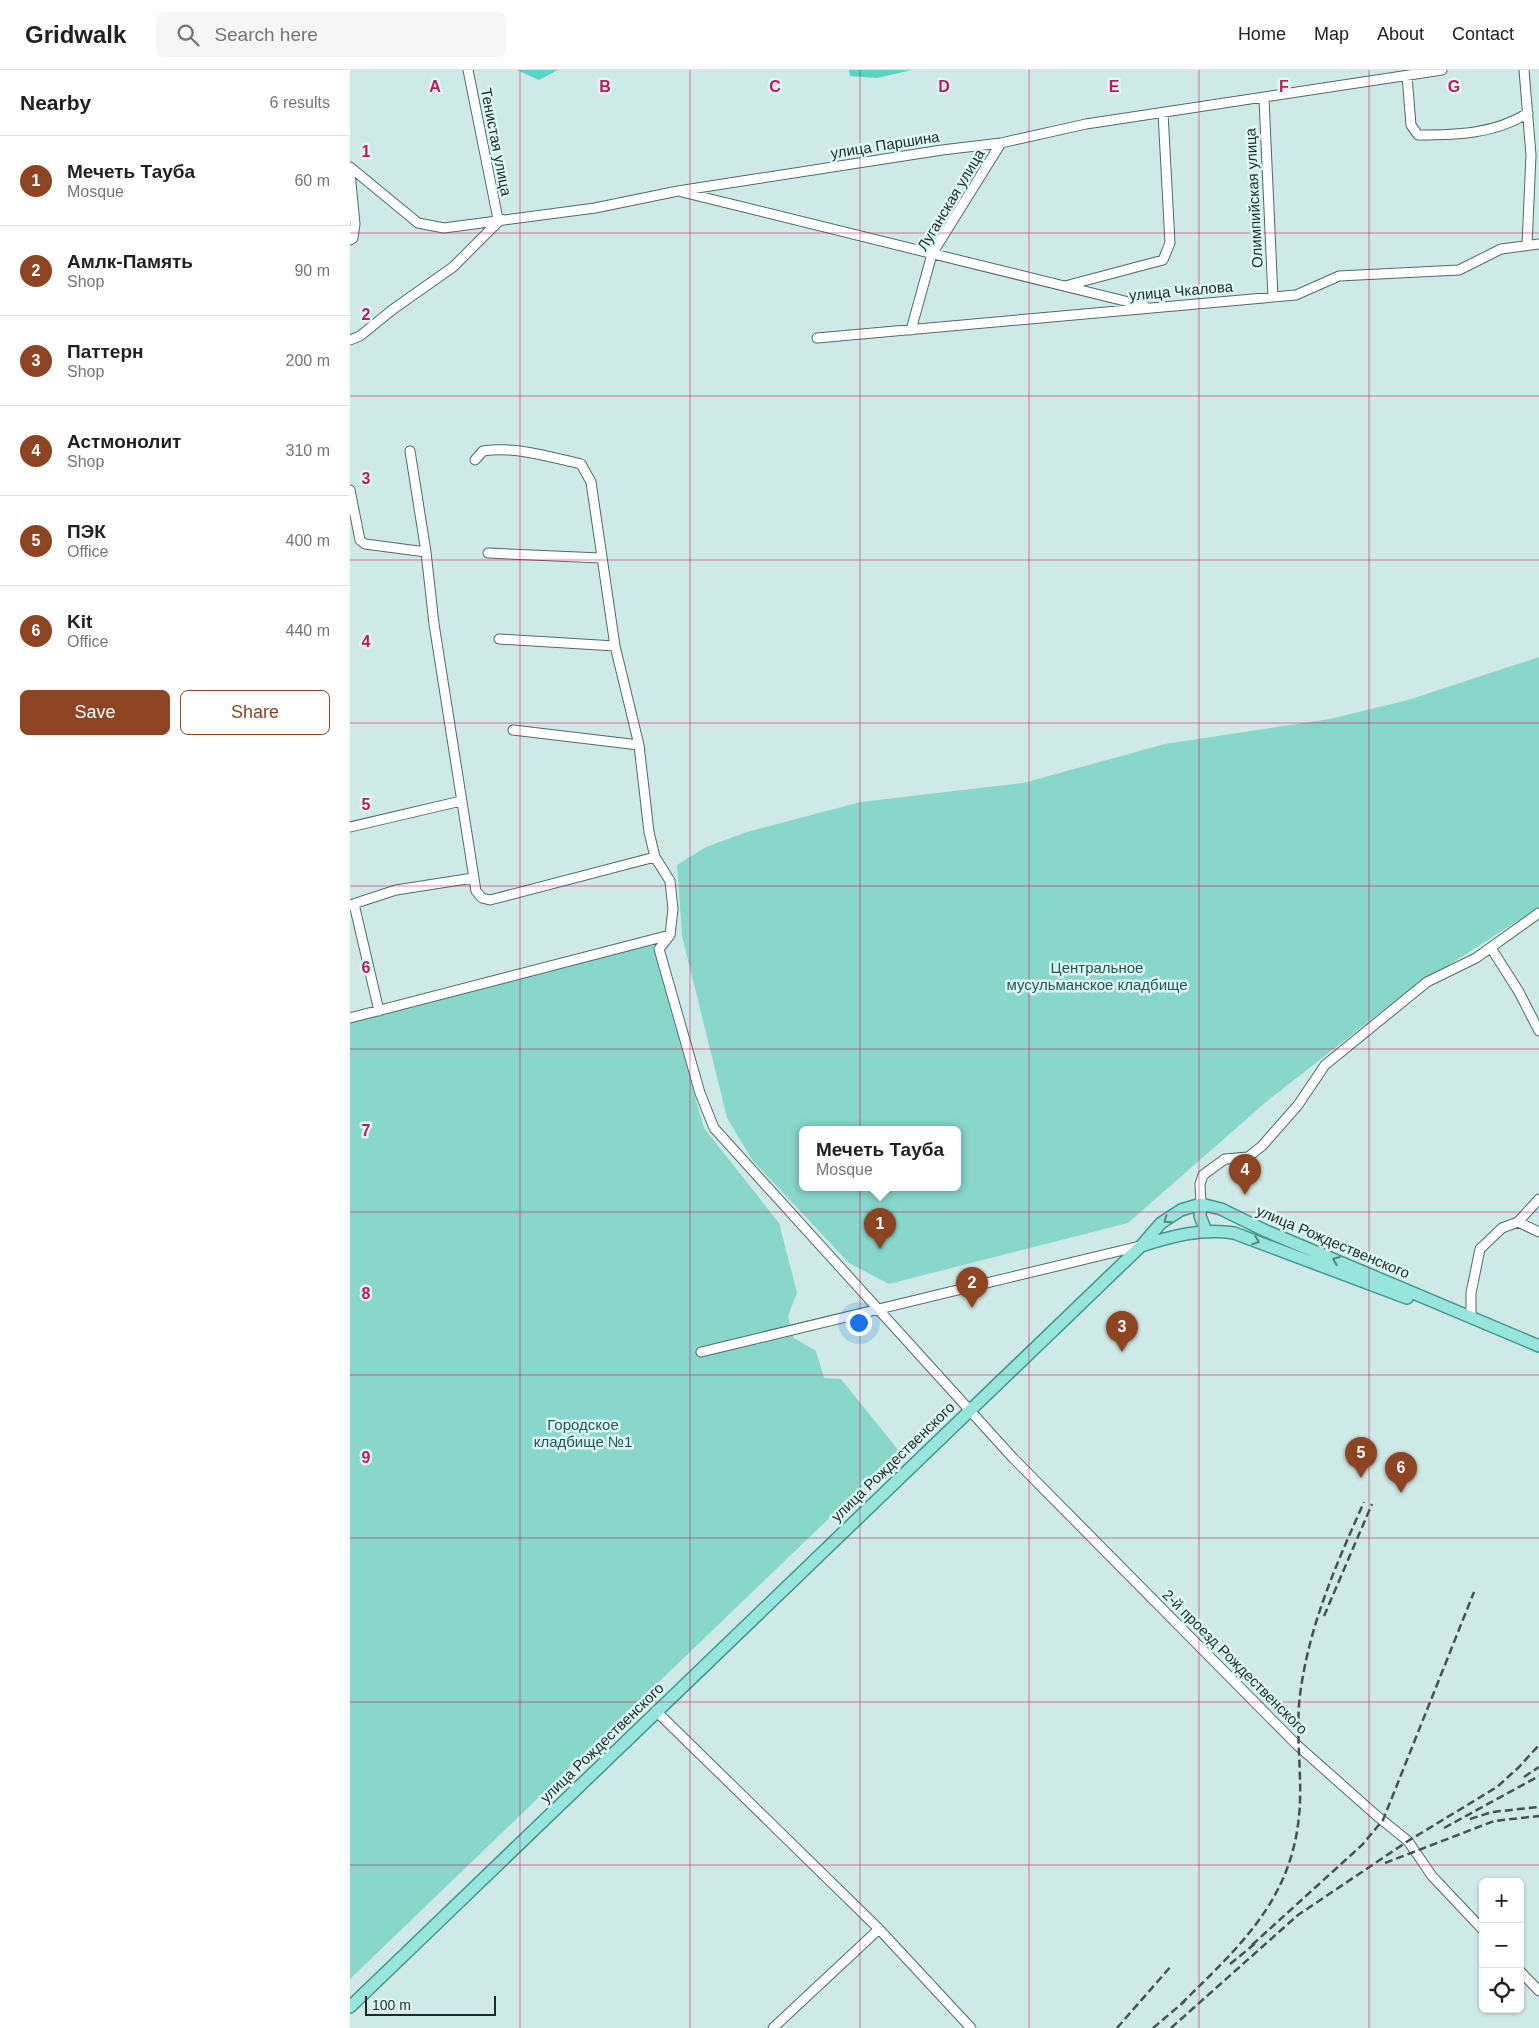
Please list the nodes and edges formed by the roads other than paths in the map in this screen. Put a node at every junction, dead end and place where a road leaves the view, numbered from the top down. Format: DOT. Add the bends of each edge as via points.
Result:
graph roads {
  1 [pos="468,70"];
  2 [pos="1442,70"];
  3 [pos="1524,70"];
  4 [pos="1407,76"];
  5 [pos="1264,99"];
  6 [pos="1162,113"];
  7 [pos="1528,114"];
  8 [pos="1001,143"];
  9 [pos="350,167"];
  10 [pos="350,173"];
  11 [pos="678,191"];
  12 [pos="499,219"];
  13 [pos="350,240"];
  14 [pos="1539,244"];
  15 [pos="1527,245"];
  16 [pos="932,254"];
  17 [pos="1064,286"];
  18 [pos="1272,297"];
  19 [pos="1153,308"];
  20 [pos="911,330"];
  21 [pos="817,338"];
  22 [pos="350,340"];
  23 [pos="410,451"];
  24 [pos="474,460"];
  25 [pos="350,490"];
  26 [pos="426,552"];
  27 [pos="488,553"];
  28 [pos="601,558"];
  29 [pos="499,639"];
  30 [pos="615,646"];
  31 [pos="513,730"];
  32 [pos="639,745"];
  33 [pos="461,801"];
  34 [pos="350,827"];
  35 [pos="656,857"];
  36 [pos="473,878"];
  37 [pos="352,904"];
  38 [pos="1539,913"];
  39 [pos="670,935"];
  40 [pos="1491,948"];
  41 [pos="379,1011"];
  42 [pos="350,1018"];
  43 [pos="1539,1031"];
  44 [pos="1539,1199"];
  45 [pos="1201,1204"];
  46 [pos="1221,1209"];
  47 [pos="1518,1222"];
  48 [pos="1206,1231"];
  49 [pos="1218,1231"];
  50 [pos="1539,1232"];
  51 [pos="1141,1246"];
  52 [pos="878,1308"];
  53 [pos="1471,1318"];
  54 [pos="1509,1335"];
  55 [pos="1539,1346"];
  56 [pos="701,1352"];
  57 [pos="970,1409"];
  58 [pos="656,1711"];
  59 [pos="1479,1926"];
  60 [pos="879,1929"];
  61 [pos="1524,1975"];
  62 [pos="1539,1991"];
  63 [pos="350,2008"];
  64 [pos="773,2028"];
  65 [pos="971,2028"];
  1 -- 12 [label="street, Тенистая улица"];
  2 -- 4 [label="street, улица Паршина"];
  3 -- 7 [label="street"];
  4 -- 5 [label="street, улица Паршина"];
  4 -- 7 [label="street" via="1411,125 1418,135 1479,132 1510,124"];
  5 -- 6 [label="street, улица Паршина"];
  5 -- 18 [label="street, Олимпийская улица"];
  6 -- 8 [label="street, улица Паршина" via="1043,132"];
  6 -- 17 [label="street" via="1170,243 1164,260"];
  7 -- 15 [label="street" via="1531,155"];
  8 -- 11 [label="street, улица Паршина"];
  8 -- 16 [label="street, Луганская улица"];
  9 -- 12 [label="street, улица Паршина" via="418,223 444,228"];
  10 -- 13 [label="street" via="355,224"];
  11 -- 12 [label="street, улица Паршина" via="595,208"];
  11 -- 16 [label="street"];
  12 -- 22 [label="street" via="453,267 360,336"];
  14 -- 15 [label="street, улица Чкалова"];
  15 -- 18 [label="street, улица Чкалова" via="1502,249 1459,270 1339,276 1296,295"];
  16 -- 17 [label="street"];
  16 -- 20 [label="street, Луганская улица"];
  17 -- 19 [label="street"];
  18 -- 19 [label="street, улица Чкалова"];
  19 -- 20 [label="street, улица Чкалова"];
  20 -- 21 [label="street, улица Чкалова"];
  23 -- 26 [label="street"];
  24 -- 28 [label="street" via="483,451 497,449 517,450 581,464 591,482"];
  25 -- 26 [label="street" via="360,540 365,544"];
  26 -- 33 [label="street"];
  27 -- 28 [label="street"];
  28 -- 30 [label="street"];
  29 -- 30 [label="street"];
  30 -- 32 [label="street"];
  31 -- 32 [label="street"];
  32 -- 35 [label="street" via="649,832"];
  33 -- 34 [label="street"];
  33 -- 36 [label="street"];
  35 -- 36 [label="street" via="490,900 482,898 476,891"];
  35 -- 39 [label="street" via="670,881 673,909"];
  36 -- 37 [label="street" via="396,890"];
  37 -- 41 [label="street"];
  38 -- 40 [label="street"];
  39 -- 41 [label="street"];
  39 -- 52 [label="street, 2-й проезд Рождественского" via="659,949 700,1093 714,1128"];
  40 -- 43 [label="street"];
  40 -- 45 [label="street" via="1427,982 1325,1065 1298,1105 1262,1146 1248,1156 1225,1159 1203,1175"];
  41 -- 42 [label="street"];
  44 -- 47 [label="street"];
  45 -- 46 [label="main road, улица Рождественского"];
  45 -- 48 [label="main road" via="1200,1216"];
  45 -- 51 [label="main road, улица Рождественского, one-way" via="1181,1210 1161,1223"];
  46 -- 49 [label="main road" via="1224,1226"];
  53 -- 46 [label="main road, улица Рождественского, one-way"];
  47 -- 50 [label="street"];
  47 -- 53 [label="street" via="1502,1228 1480,1249 1471,1293"];
  48 -- 49 [label="main road"];
  48 -- 51 [label="main road"];
  49 -- 54 [label="main road, one-way" via="1240,1235"];
  51 -- 52 [label="street"];
  51 -- 57 [label="main road, улица Рождественского"];
  52 -- 56 [label="street"];
  52 -- 57 [label="street, 2-й проезд Рождественского"];
  53 -- 54 [label="main road, улица Рождественского"];
  54 -- 55 [label="main road, улица Рождественского"];
  57 -- 58 [label="main road, улица Рождественского"];
  57 -- 59 [label="street, 2-й проезд Рождественского" via="1013,1458 1297,1745 1408,1841 1432,1876"];
  58 -- 60 [label="street"];
  58 -- 63 [label="main road, улица Рождественского"];
  60 -- 64 [label="street"];
  60 -- 65 [label="street"];
  61 -- 62 [label="street"];
}
